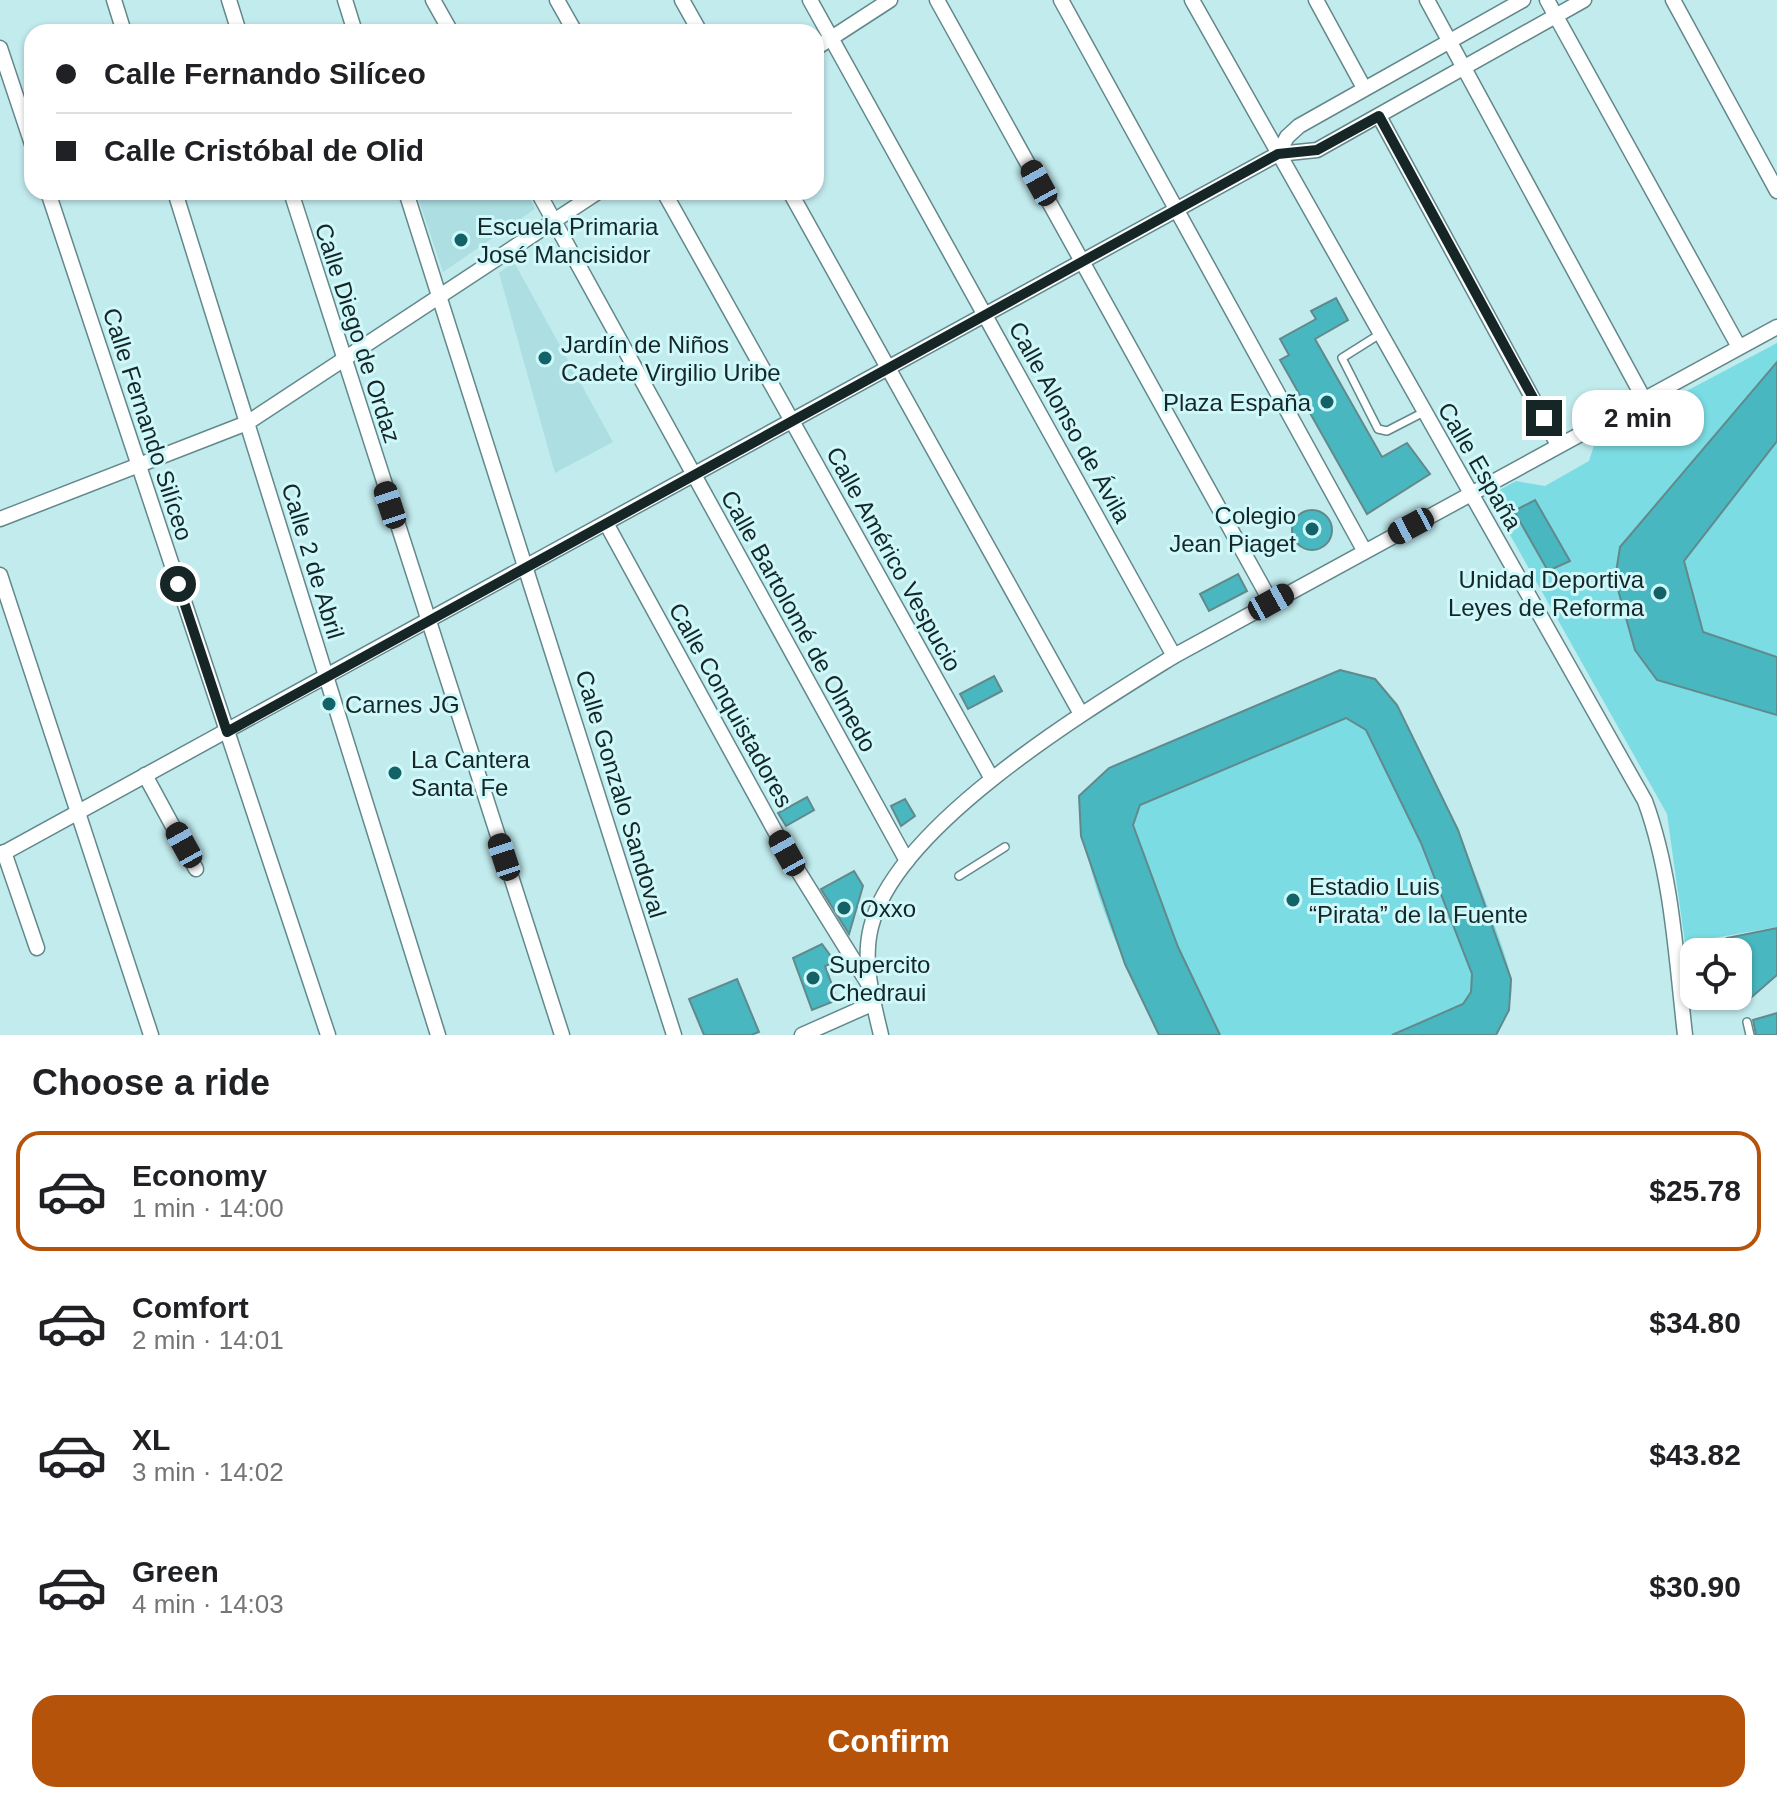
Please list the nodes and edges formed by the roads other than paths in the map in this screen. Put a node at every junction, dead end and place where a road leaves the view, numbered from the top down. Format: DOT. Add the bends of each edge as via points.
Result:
graph roads {
  1 [pos="114,0"];
  2 [pos="229,0"];
  3 [pos="345,0"];
  4 [pos="433,0"];
  5 [pos="557,0"];
  6 [pos="682,0"];
  7 [pos="810,0"];
  8 [pos="890,0"];
  9 [pos="937,0"];
  10 [pos="1061,0"];
  11 [pos="1192,0"];
  12 [pos="1316,0"];
  13 [pos="1427,0"];
  14 [pos="1523,0"];
  15 [pos="1547,0"];
  16 [pos="1584,0"];
  17 [pos="1673,0"];
  18 [pos="1556,15"];
  19 [pos="122,24"];
  20 [pos="236,24"];
  21 [pos="352,24"];
  22 [pos="446,24"];
  23 [pos="570,24"];
  24 [pos="696,24"];
  25 [pos="824,24"];
  26 [pos="824,24"];
  27 [pos="832,38"];
  28 [pos="1450,41"];
  29 [pos="824,43"];
  30 [pos="0,48"];
  31 [pos="1465,69"];
  32 [pos="1364,88"];
  33 [pos="1379,116"];
  34 [pos="24,120"];
  35 [pos="1278,154"];
  36 [pos="1777,191"];
  37 [pos="51,200"];
  38 [pos="177,200"];
  39 [pos="294,200"];
  40 [pos="409,200"];
  41 [pos="542,200"];
  42 [pos="586,200"];
  43 [pos="668,200"];
  44 [pos="795,200"];
  45 [pos="1177,209"];
  46 [pos="554,221"];
  47 [pos="1082,261"];
  48 [pos="439,297"];
  49 [pos="986,314"];
  50 [pos="1777,327"];
  51 [pos="1380,334"];
  52 [pos="1739,347"];
  53 [pos="344,360"];
  54 [pos="890,367"];
  55 [pos="1644,399"];
  56 [pos="1424,412"];
  57 [pos="791,421"];
  58 [pos="247,423"];
  59 [pos="1558,445"];
  60 [pos="139,466"];
  61 [pos="693,475"];
  62 [pos="1471,494"];
  63 [pos="0,519"];
  64 [pos="606,523"];
  65 [pos="1364,550"];
  66 [pos="526,566"];
  67 [pos="0,575"];
  68 [pos="1271,602"];
  69 [pos="427,621"];
  70 [pos="1174,656"];
  71 [pos="327,676"];
  72 [pos="1081,714"];
  73 [pos="227,732"];
  74 [pos="145,775"];
  75 [pos="992,779"];
  76 [pos="76,813"];
  77 [pos="1005,847"];
  78 [pos="2,854"];
  79 [pos="907,861"];
  80 [pos="196,869"];
  81 [pos="959,876"];
  82 [pos="37,948"];
  83 [pos="872,996"];
  84 [pos="1747,1022"];
  85 [pos="151,1035"];
  86 [pos="328,1035"];
  87 [pos="438,1035"];
  88 [pos="562,1035"];
  89 [pos="674,1035"];
  90 [pos="802,1035"];
  91 [pos="881,1035"];
  92 [pos="1685,1035"];
  93 [pos="1750,1035"];
  1 -- 19 [label="street"];
  2 -- 20 [label="street"];
  3 -- 21 [label="street"];
  4 -- 22 [label="street"];
  5 -- 23 [label="street"];
  6 -- 24 [label="street"];
  7 -- 25 [label="street, Calle Alonso de Ávila"];
  8 -- 27 [label="street"];
  9 -- 47 [label="street"];
  10 -- 45 [label="street"];
  11 -- 35 [label="street, Calle España"];
  12 -- 32 [label="street"];
  13 -- 28 [label="street"];
  14 -- 28 [label="street"];
  15 -- 18 [label="street"];
  16 -- 18 [label="street"];
  17 -- 36 [label="street"];
  18 -- 31 [label="street"];
  18 -- 52 [label="street"];
  26 -- 27 [label="street, Calle Alonso de Ávila"];
  27 -- 29 [label="street"];
  27 -- 49 [label="street, Calle Alonso de Ávila"];
  28 -- 31 [label="street"];
  28 -- 32 [label="street"];
  30 -- 34 [label="street"];
  31 -- 33 [label="street"];
  31 -- 55 [label="street"];
  32 -- 35 [label="street" via="1299,126"];
  33 -- 35 [label="street" via="1317,150"];
  33 -- 59 [label="street"];
  35 -- 45 [label="street"];
  35 -- 51 [label="street, Calle España"];
  37 -- 60 [label="street, Calle Fernando Silíceo"];
  38 -- 58 [label="street, Calle 2 de Abril"];
  39 -- 53 [label="street, Calle Diego de Ordaz"];
  40 -- 48 [label="street, Calle Gonzalo Sandoval"];
  41 -- 46 [label="street, Calle Bartolomé de Olmedo"];
  42 -- 46 [label="street"];
  43 -- 57 [label="street, Calle Américo Vespucio"];
  44 -- 54 [label="street"];
  45 -- 47 [label="street"];
  45 -- 65 [label="street"];
  46 -- 48 [label="street"];
  46 -- 61 [label="street, Calle Bartolomé de Olmedo"];
  47 -- 49 [label="street"];
  47 -- 68 [label="street"];
  48 -- 53 [label="street"];
  48 -- 66 [label="street, Calle Gonzalo Sandoval"];
  49 -- 54 [label="street"];
  49 -- 70 [label="street, Calle Alonso de Ávila"];
  50 -- 52 [label="street"];
  51 -- 56 [label="street, Calle España"];
  51 -- 56 [label="lane" via="1342,358 1378,429 1387,431"];
  52 -- 55 [label="street"];
  53 -- 58 [label="street"];
  53 -- 69 [label="street, Calle Diego de Ordaz"];
  54 -- 57 [label="street"];
  54 -- 72 [label="street"];
  55 -- 59 [label="street"];
  56 -- 62 [label="street, Calle España"];
  57 -- 61 [label="street"];
  57 -- 75 [label="street, Calle Américo Vespucio"];
  58 -- 60 [label="street"];
  58 -- 71 [label="street, Calle 2 de Abril"];
  59 -- 62 [label="street"];
  60 -- 63 [label="street"];
  60 -- 73 [label="street, Calle Fernando Silíceo"];
  61 -- 64 [label="street"];
  61 -- 79 [label="street, Calle Bartolomé de Olmedo"];
  62 -- 65 [label="street"];
  62 -- 92 [label="street, Calle España" via="1645,801 1659,838 1667,884"];
  64 -- 66 [label="street"];
  64 -- 83 [label="street, Calle Conquistadores"];
  65 -- 68 [label="street"];
  66 -- 69 [label="street"];
  66 -- 89 [label="street, Calle Gonzalo Sandoval"];
  67 -- 76 [label="street"];
  68 -- 70 [label="street"];
  69 -- 71 [label="street"];
  69 -- 88 [label="street, Calle Diego de Ordaz"];
  70 -- 72 [label="street"];
  71 -- 73 [label="street"];
  71 -- 87 [label="street, Calle 2 de Abril"];
  72 -- 75 [label="street"];
  73 -- 74 [label="street"];
  73 -- 86 [label="street, Calle Fernando Silíceo"];
  74 -- 76 [label="street"];
  74 -- 80 [label="street"];
  75 -- 79 [label="street"];
  76 -- 78 [label="street"];
  76 -- 85 [label="street"];
  77 -- 81 [label="lane"];
  78 -- 82 [label="street"];
  79 -- 83 [label="street" via="883,895 871,927"];
  83 -- 90 [label="street"];
  83 -- 91 [label="street"];
  84 -- 93 [label="lane"];
}
